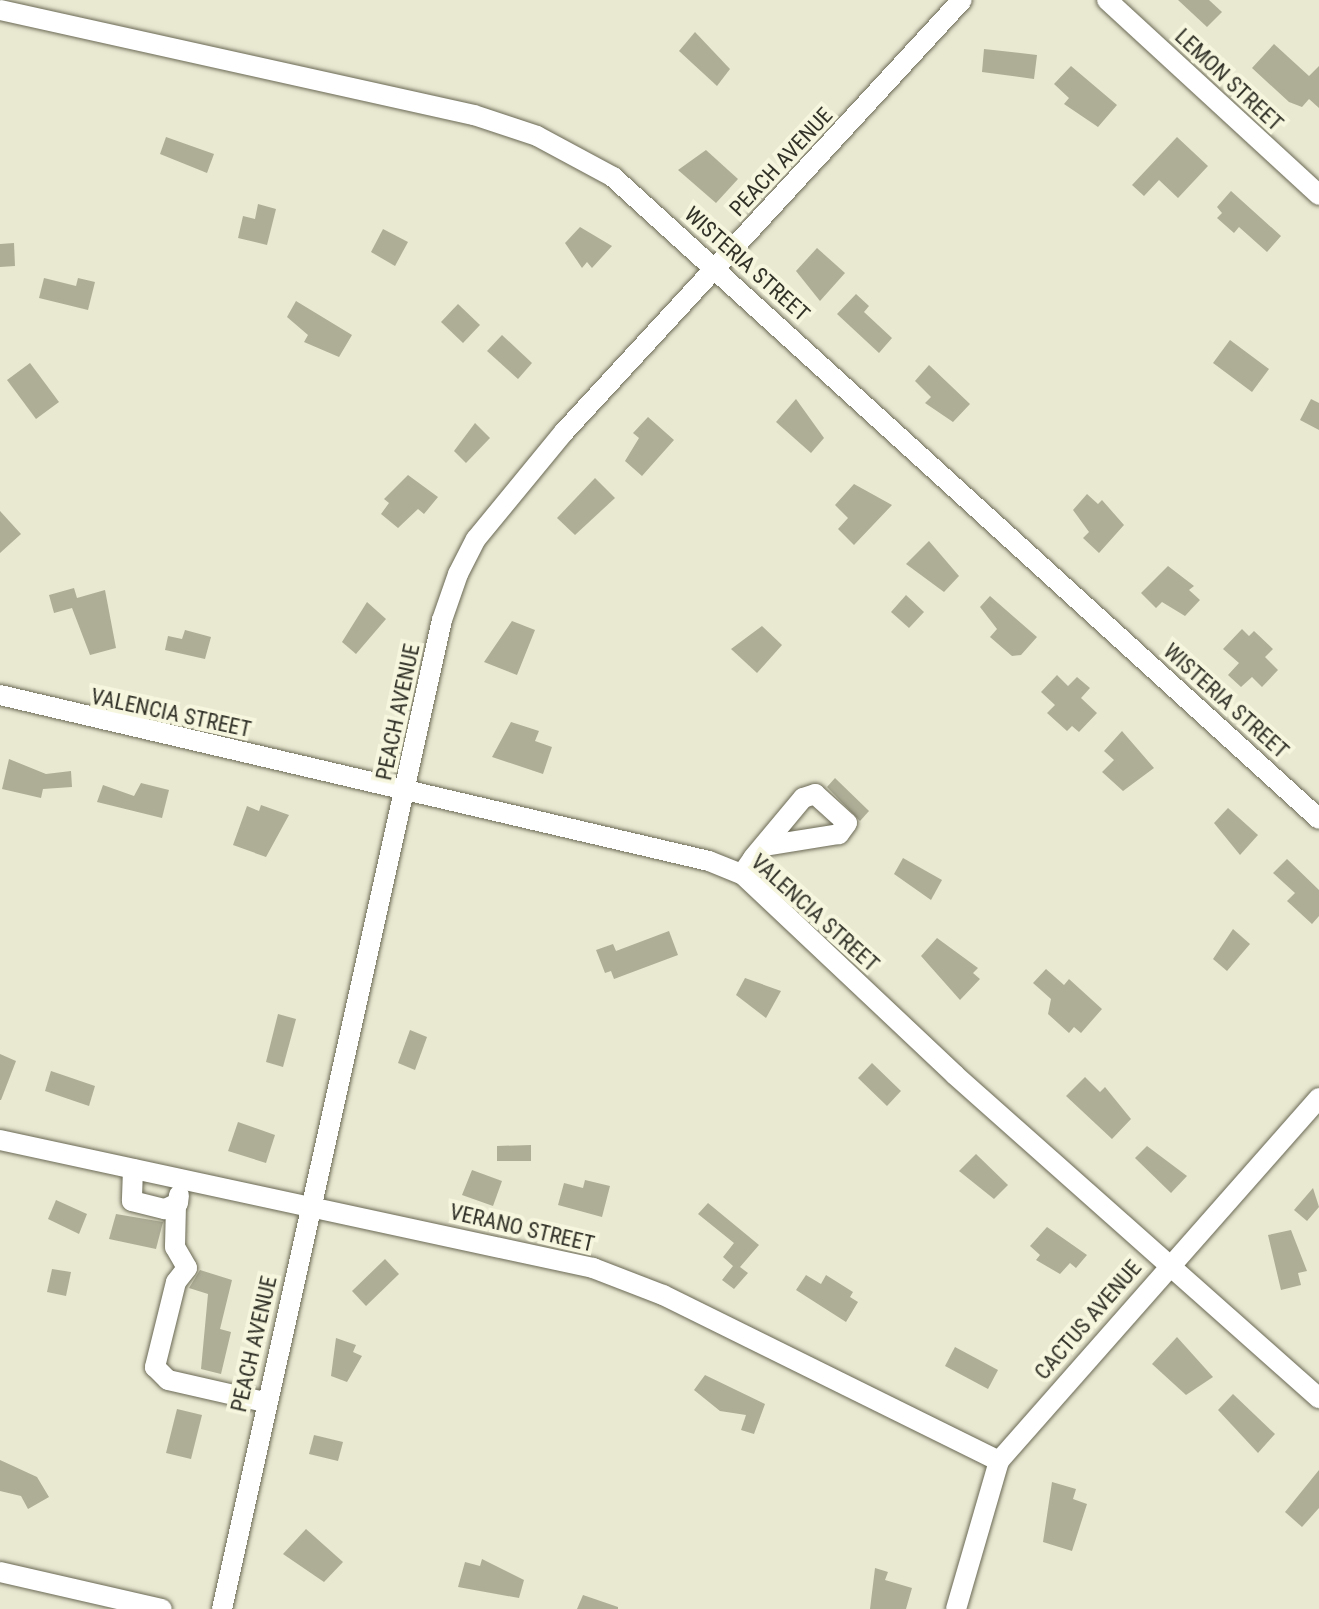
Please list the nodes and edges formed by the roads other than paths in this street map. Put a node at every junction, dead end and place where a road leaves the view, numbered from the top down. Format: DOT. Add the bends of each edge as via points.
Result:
graph roads {
  1 [pos="962,0"];
  2 [pos="1107,0"];
  3 [pos="0,10"];
  4 [pos="1319,195"];
  5 [pos="716,268"];
  6 [pos="0,695"];
  7 [pos="406,789"];
  8 [pos="1319,819"];
  9 [pos="765,846"];
  10 [pos="742,874"];
  11 [pos="1319,1098"];
  12 [pos="0,1140"];
  13 [pos="133,1169"];
  14 [pos="182,1179"];
  15 [pos="176,1205"];
  16 [pos="311,1205"];
  17 [pos="1170,1261"];
  18 [pos="1319,1398"];
  19 [pos="265,1402"];
  20 [pos="999,1461"];
  21 [pos="0,1572"];
  22 [pos="162,1609"];
  23 [pos="222,1609"];
  24 [pos="956,1609"];
  1 -- 5 [label="street, PEACH AVENUE"];
  2 -- 4 [label="street, LEMON STREET"];
  3 -- 5 [label="street, WISTERIA STREET" via="474,115 537,136 613,177"];
  5 -- 7 [label="street, PEACH AVENUE" via="564,432 476,539 442,620"];
  5 -- 8 [label="street, WISTERIA STREET"];
  6 -- 7 [label="street, VALENCIA STREET"];
  7 -- 10 [label="street, VALENCIA STREET" via="709,861"];
  7 -- 16 [label="street, PEACH AVENUE"];
  9 -- 10 [label="street"];
  10 -- 17 [label="street, VALENCIA STREET" via="955,1075"];
  11 -- 17 [label="street, CACTUS AVENUE"];
  12 -- 13 [label="street, VERANO STREET"];
  13 -- 14 [label="street, VERANO STREET"];
  13 -- 15 [label="street" via="132,1201"];
  14 -- 15 [label="street"];
  14 -- 16 [label="street, VERANO STREET"];
  15 -- 19 [label="street" via="175,1247 187,1268 173,1290 155,1367 168,1380"];
  16 -- 19 [label="street, PEACH AVENUE"];
  16 -- 20 [label="street, VERANO STREET" via="593,1268 663,1295"];
  17 -- 18 [label="street, VALENCIA STREET"];
  17 -- 20 [label="street, CACTUS AVENUE"];
  19 -- 23 [label="street, PEACH AVENUE"];
  20 -- 24 [label="street, CACTUS AVENUE"];
  21 -- 22 [label="street"];
}
